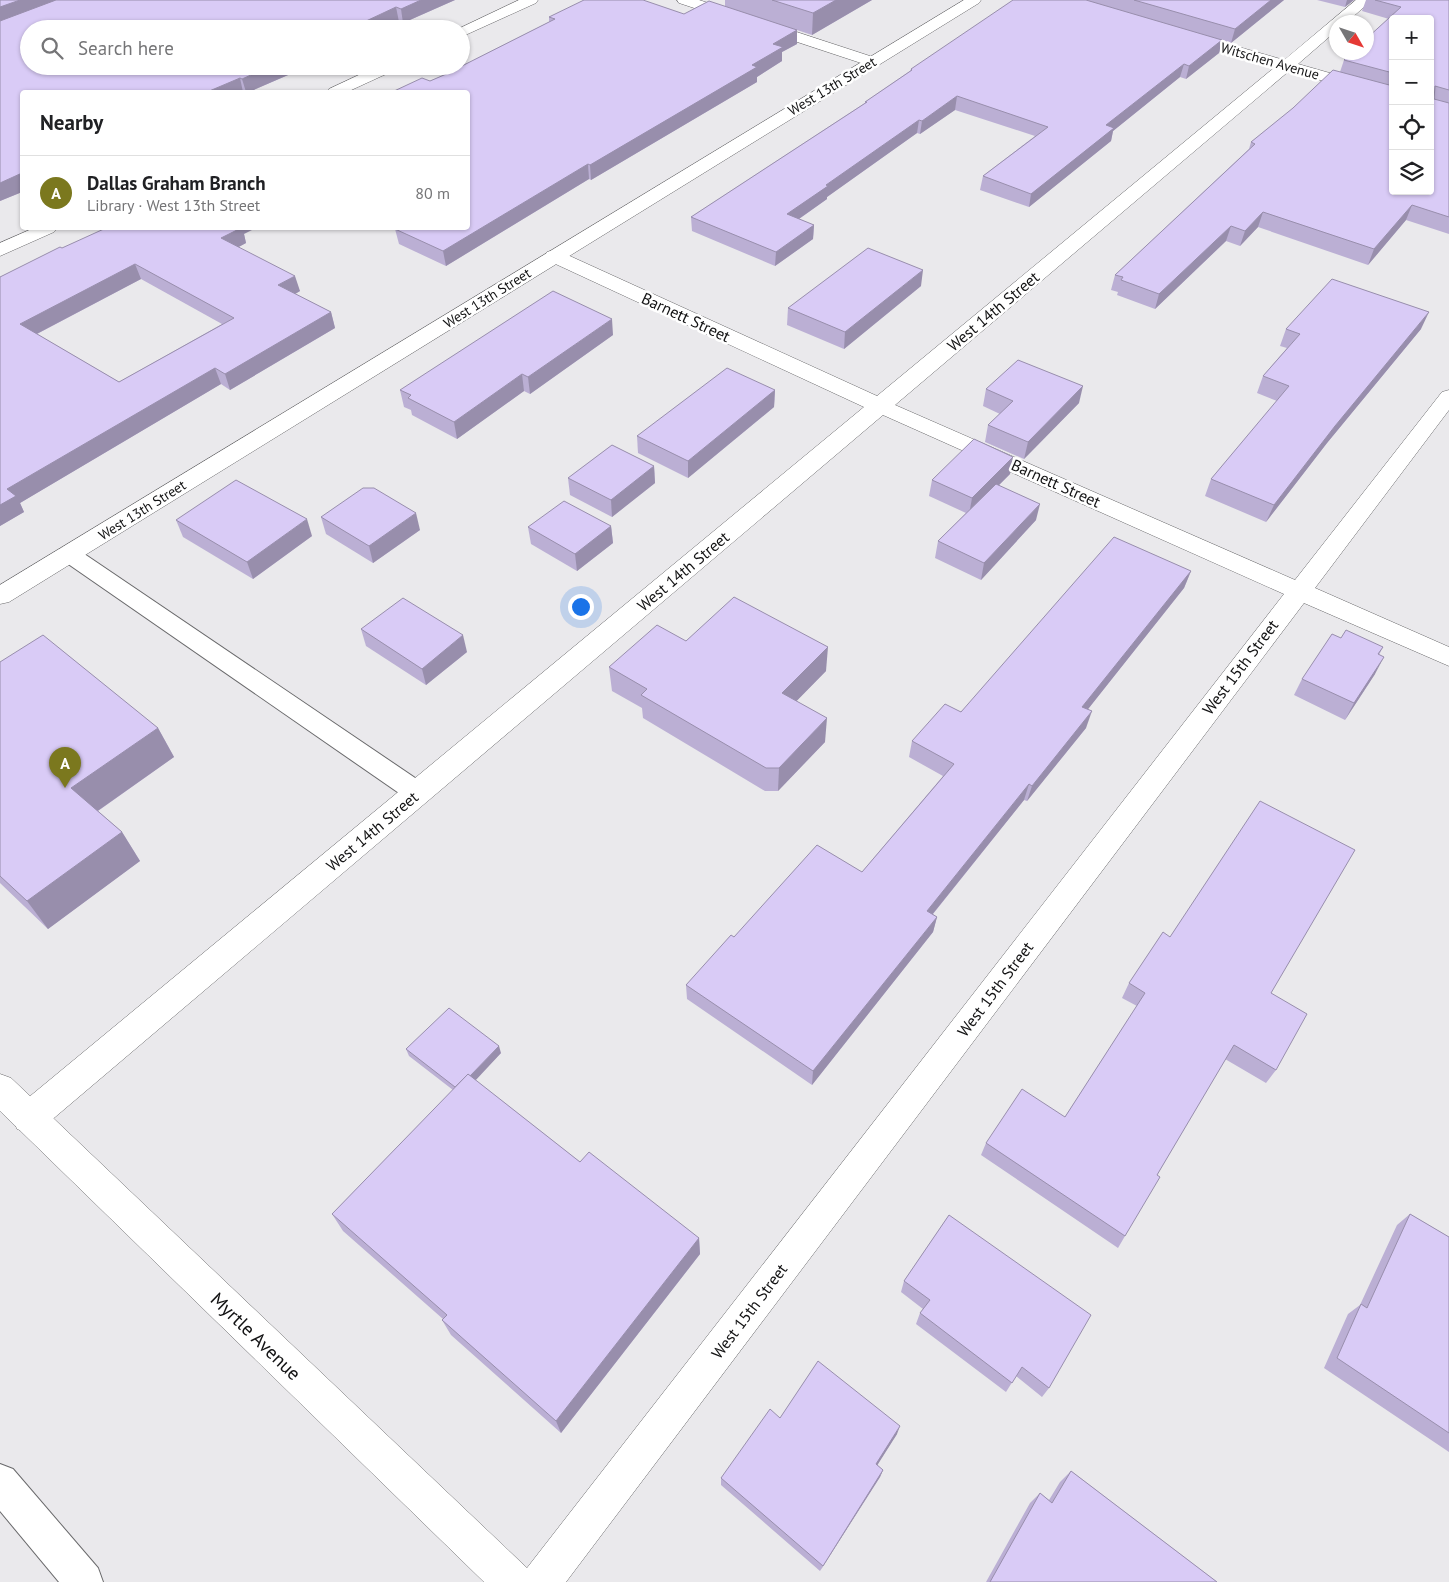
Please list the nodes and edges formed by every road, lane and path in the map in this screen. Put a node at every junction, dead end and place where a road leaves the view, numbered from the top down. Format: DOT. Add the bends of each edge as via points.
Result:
graph roads {
  1 [pos="531,0"];
  2 [pos="684,0"];
  3 [pos="974,0"];
  4 [pos="1365,0"];
  5 [pos="1347,15"];
  6 [pos="470,29"];
  7 [pos="1329,30"];
  8 [pos="1174,33"];
  9 [pos="873,62"];
  10 [pos="1287,66"];
  11 [pos="372,75"];
  12 [pos="339,90"];
  13 [pos="1389,95"];
  14 [pos="44,230"];
  15 [pos="0,250"];
  16 [pos="554,256"];
  17 [pos="1449,396"];
  18 [pos="880,406"];
  19 [pos="69,554"];
  20 [pos="1299,590"];
  21 [pos="0,596"];
  22 [pos="1449,657"];
  23 [pos="418,793"];
  24 [pos="0,1089"];
  25 [pos="29,1118"];
  26 [pos="0,1482"];
  27 [pos="84,1582"];
  28 [pos="513,1582"];
  29 [pos="541,1582"];
  1 -- 6 [label="street"];
  2 -- 9 [label="street"];
  3 -- 9 [label="street, West 13th Street"];
  4 -- 5 [label="street, West 14th Street"];
  7 -- 10 [label="street, West 14th Street"];
  8 -- 10 [label="street, Witschen Avenue"];
  9 -- 16 [label="street, West 13th Street"];
  10 -- 13 [label="street, Witschen Avenue"];
  10 -- 18 [label="street, West 14th Street"];
  11 -- 12 [label="street"];
  14 -- 15 [label="street"];
  16 -- 18 [label="street, Barnett Street"];
  16 -- 19 [label="street, West 13th Street"];
  17 -- 20 [label="street, West 15th Street"];
  18 -- 20 [label="street, Barnett Street"];
  18 -- 23 [label="street, West 14th Street"];
  19 -- 21 [label="street, West 13th Street"];
  19 -- 23 [label="lane"];
  20 -- 22 [label="street, Barnett Street"];
  20 -- 29 [label="street, West 15th Street"];
  23 -- 25 [label="street, West 14th Street"];
  24 -- 25 [label="street, Myrtle Avenue"];
  25 -- 28 [label="street, Myrtle Avenue"];
  26 -- 27 [label="lane"];
}
